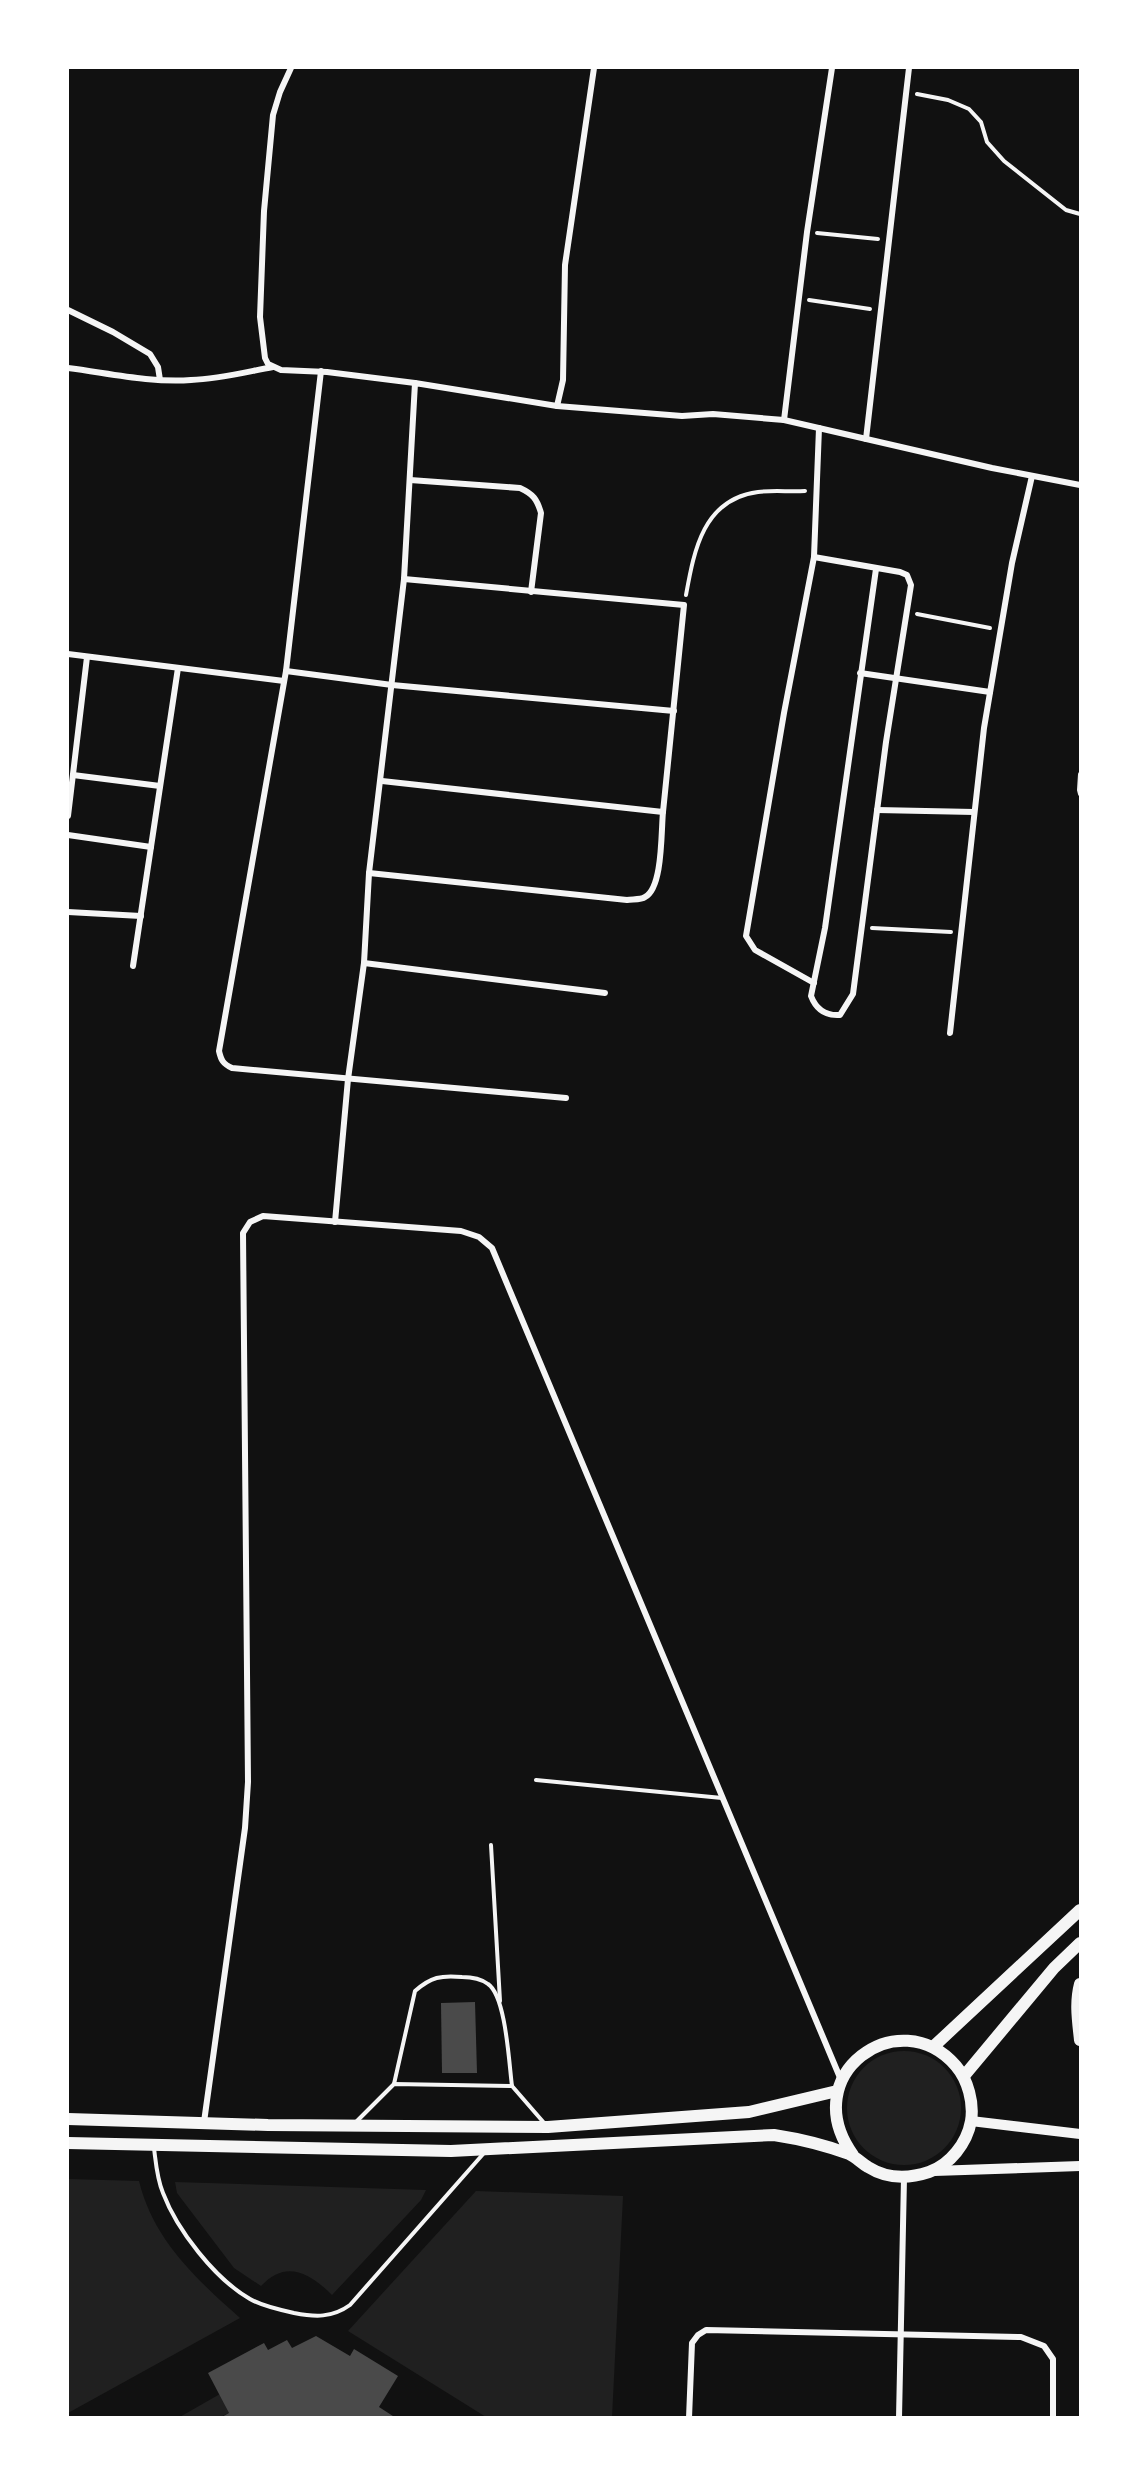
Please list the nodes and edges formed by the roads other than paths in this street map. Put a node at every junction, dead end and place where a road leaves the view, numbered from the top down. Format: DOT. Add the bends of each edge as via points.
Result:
graph roads {
  1 [pos="291,68"];
  2 [pos="594,68"];
  3 [pos="832,68"];
  4 [pos="909,68"];
  5 [pos="68,310"];
  6 [pos="273,367"];
  7 [pos="68,368"];
  8 [pos="321,371"];
  9 [pos="160,380"];
  10 [pos="415,383"];
  11 [pos="557,406"];
  12 [pos="784,420"];
  13 [pos="819,428"];
  14 [pos="866,439"];
  15 [pos="1032,476"];
  16 [pos="410,480"];
  17 [pos="1080,485"];
  18 [pos="814,557"];
  19 [pos="876,569"];
  20 [pos="404,579"];
  21 [pos="531,592"];
  22 [pos="68,654"];
  23 [pos="87,657"];
  24 [pos="178,668"];
  25 [pos="286,671"];
  26 [pos="860,673"];
  27 [pos="896,678"];
  28 [pos="284,681"];
  29 [pos="392,685"];
  30 [pos="990,692"];
  31 [pos="674,711"];
  32 [pos="73,775"];
  33 [pos="382,782"];
  34 [pos="160,786"];
  35 [pos="877,810"];
  36 [pos="663,812"];
  37 [pos="974,812"];
  38 [pos="68,816"];
  39 [pos="68,835"];
  40 [pos="151,847"];
  41 [pos="369,873"];
  42 [pos="68,912"];
  43 [pos="141,916"];
  44 [pos="364,963"];
  45 [pos="133,966"];
  46 [pos="814,983"];
  47 [pos="605,993"];
  48 [pos="950,1033"];
  49 [pos="348,1078"];
  50 [pos="566,1098"];
  51 [pos="335,1222"];
  52 [pos="537,1780"];
  53 [pos="723,1798"];
  54 [pos="491,1845"];
  55 [pos="1080,1910"];
  56 [pos="1080,1942"];
  57 [pos="1080,1984"];
  58 [pos="500,2001"];
  59 [pos="1080,2040"];
  60 [pos="933,2047"];
  61 [pos="964,2076"];
  62 [pos="394,2084"];
  63 [pos="839,2085"];
  64 [pos="512,2086"];
  65 [pos="68,2119"];
  66 [pos="971,2121"];
  67 [pos="204,2122"];
  68 [pos="353,2125"];
  69 [pos="548,2127"];
  70 [pos="1080,2134"];
  71 [pos="68,2142"];
  72 [pos="154,2145"];
  73 [pos="486,2151"];
  74 [pos="853,2155"];
  75 [pos="1080,2166"];
  76 [pos="933,2170"];
  77 [pos="904,2178"];
  78 [pos="901,2335"];
  79 [pos="689,2418"];
  80 [pos="899,2418"];
  81 [pos="1053,2418"];
  1 -- 6 [label="street" via="273,115 264,211 260,317 265,358"];
  2 -- 11 [label="street" via="565,265 563,380"];
  3 -- 12 [label="street"];
  4 -- 14 [label="street"];
  5 -- 9 [label="street" via="150,354"];
  6 -- 8 [label="street"];
  6 -- 9 [label="street" via="190,381"];
  7 -- 9 [label="street"];
  8 -- 10 [label="street"];
  8 -- 25 [label="street"];
  10 -- 11 [label="street"];
  10 -- 16 [label="street"];
  11 -- 12 [label="street"];
  12 -- 13 [label="street"];
  13 -- 14 [label="street"];
  13 -- 18 [label="street"];
  14 -- 15 [label="street"];
  15 -- 17 [label="street"];
  15 -- 30 [label="street"];
  16 -- 20 [label="street"];
  16 -- 21 [label="street" via="520,488 531,493 542,513"];
  18 -- 19 [label="street"];
  18 -- 46 [label="street" via="746,936 755,950"];
  19 -- 26 [label="street"];
  19 -- 27 [label="street" via="900,572 910,579"];
  20 -- 21 [label="street"];
  20 -- 29 [label="street"];
  21 -- 31 [label="street" via="684,605"];
  22 -- 23 [label="street"];
  23 -- 24 [label="street"];
  23 -- 32 [label="street"];
  24 -- 28 [label="street"];
  24 -- 34 [label="street"];
  25 -- 28 [label="street"];
  25 -- 29 [label="street"];
  26 -- 27 [label="street"];
  26 -- 46 [label="street"];
  27 -- 30 [label="street"];
  27 -- 35 [label="street"];
  28 -- 49 [label="street" via="220,1058 232,1068"];
  29 -- 31 [label="street"];
  29 -- 33 [label="street"];
  30 -- 37 [label="street"];
  31 -- 36 [label="street"];
  32 -- 34 [label="street"];
  32 -- 38 [label="street"];
  33 -- 36 [label="street"];
  33 -- 41 [label="street"];
  34 -- 40 [label="street"];
  35 -- 37 [label="street"];
  35 -- 46 [label="street" via="853,994 840,1015 827,1015 814,1005"];
  36 -- 41 [label="street" via="658,872 654,890 645,898 627,900"];
  37 -- 48 [label="street"];
  39 -- 40 [label="street"];
  40 -- 43 [label="street"];
  41 -- 44 [label="street"];
  42 -- 43 [label="street"];
  43 -- 45 [label="street"];
  44 -- 47 [label="street"];
  44 -- 49 [label="street"];
  49 -- 50 [label="street"];
  49 -- 51 [label="street"];
  51 -- 53 [label="street" via="461,1231 479,1237 492,1248"];
  51 -- 67 [label="street" via="263,1216 250,1222 243,1233 248,1782"];
  52 -- 53 [label="lane"];
  53 -- 63 [label="street"];
  54 -- 58 [label="lane"];
  55 -- 60 [label="main road"];
  56 -- 61 [label="main road"];
  57 -- 59 [label="main road"];
  58 -- 62 [label="lane" via="490,1985 475,1977 441,1975 427,1980 416,1991"];
  58 -- 64 [label="lane"];
  60 -- 61 [label="main road"];
  60 -- 63 [label="main road" via="906,2040 880,2044 857,2058"];
  61 -- 66 [label="main road" via="971,2098"];
  62 -- 64 [label="lane"];
  62 -- 68 [label="lane"];
  63 -- 69 [label="main road" via="749,2112"];
  63 -- 74 [label="main road" via="834,2108 836,2125"];
  64 -- 69 [label="lane"];
  65 -- 67 [label="main road"];
  66 -- 70 [label="main road"];
  66 -- 76 [label="main road" via="964,2141 951,2158"];
  67 -- 68 [label="main road"];
  68 -- 69 [label="main road"];
  71 -- 72 [label="main road"];
  72 -- 73 [label="main road"];
  72 -- 73 [label="lane" via="156,2171 170,2209 213,2267 250,2299 314,2316 339,2313 350,2305"];
  73 -- 74 [label="main road" via="774,2135 808,2140"];
  74 -- 77 [label="main road" via="867,2167"];
  75 -- 76 [label="main road"];
  76 -- 77 [label="main road"];
  77 -- 78 [label="street"];
  78 -- 79 [label="street" via="706,2330 692,2343"];
  78 -- 80 [label="street"];
  78 -- 81 [label="street" via="1014,2336 1044,2346 1053,2359"];
}
